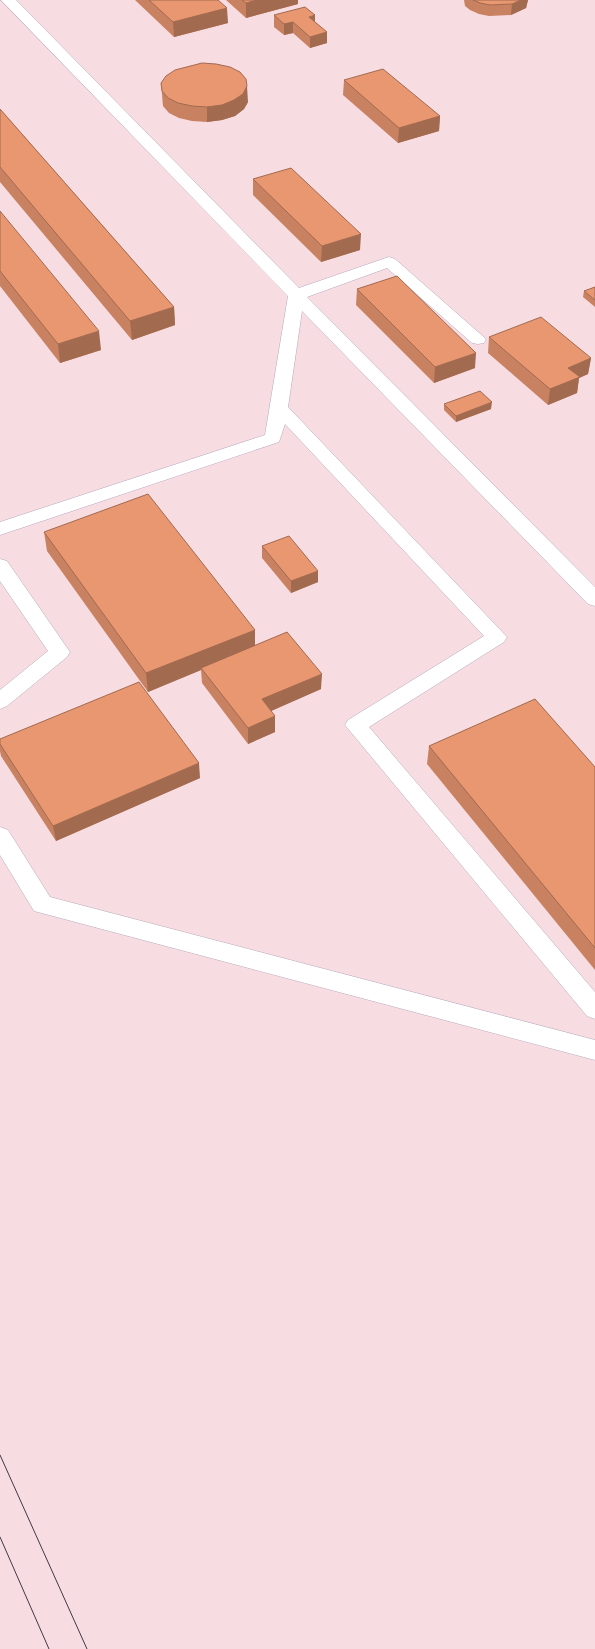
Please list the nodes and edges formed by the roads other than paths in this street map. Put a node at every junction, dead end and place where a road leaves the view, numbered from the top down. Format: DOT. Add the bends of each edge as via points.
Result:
graph roads {
  1 [pos="8,0"];
  2 [pos="296,295"];
  3 [pos="478,339"];
  4 [pos="279,408"];
  5 [pos="0,529"];
  6 [pos="0,566"];
  7 [pos="595,599"];
  8 [pos="0,700"];
  9 [pos="0,836"];
  10 [pos="595,1009"];
  11 [pos="595,1050"];
  1 -- 2 [label="lane"];
  2 -- 3 [label="lane" via="389,262"];
  2 -- 4 [label="lane"];
  2 -- 7 [label="lane"];
  4 -- 5 [label="lane" via="273,438"];
  4 -- 10 [label="lane" via="497,637 355,725"];
  6 -- 8 [label="lane" via="60,652"];
  9 -- 11 [label="lane" via="42,904"];
}
